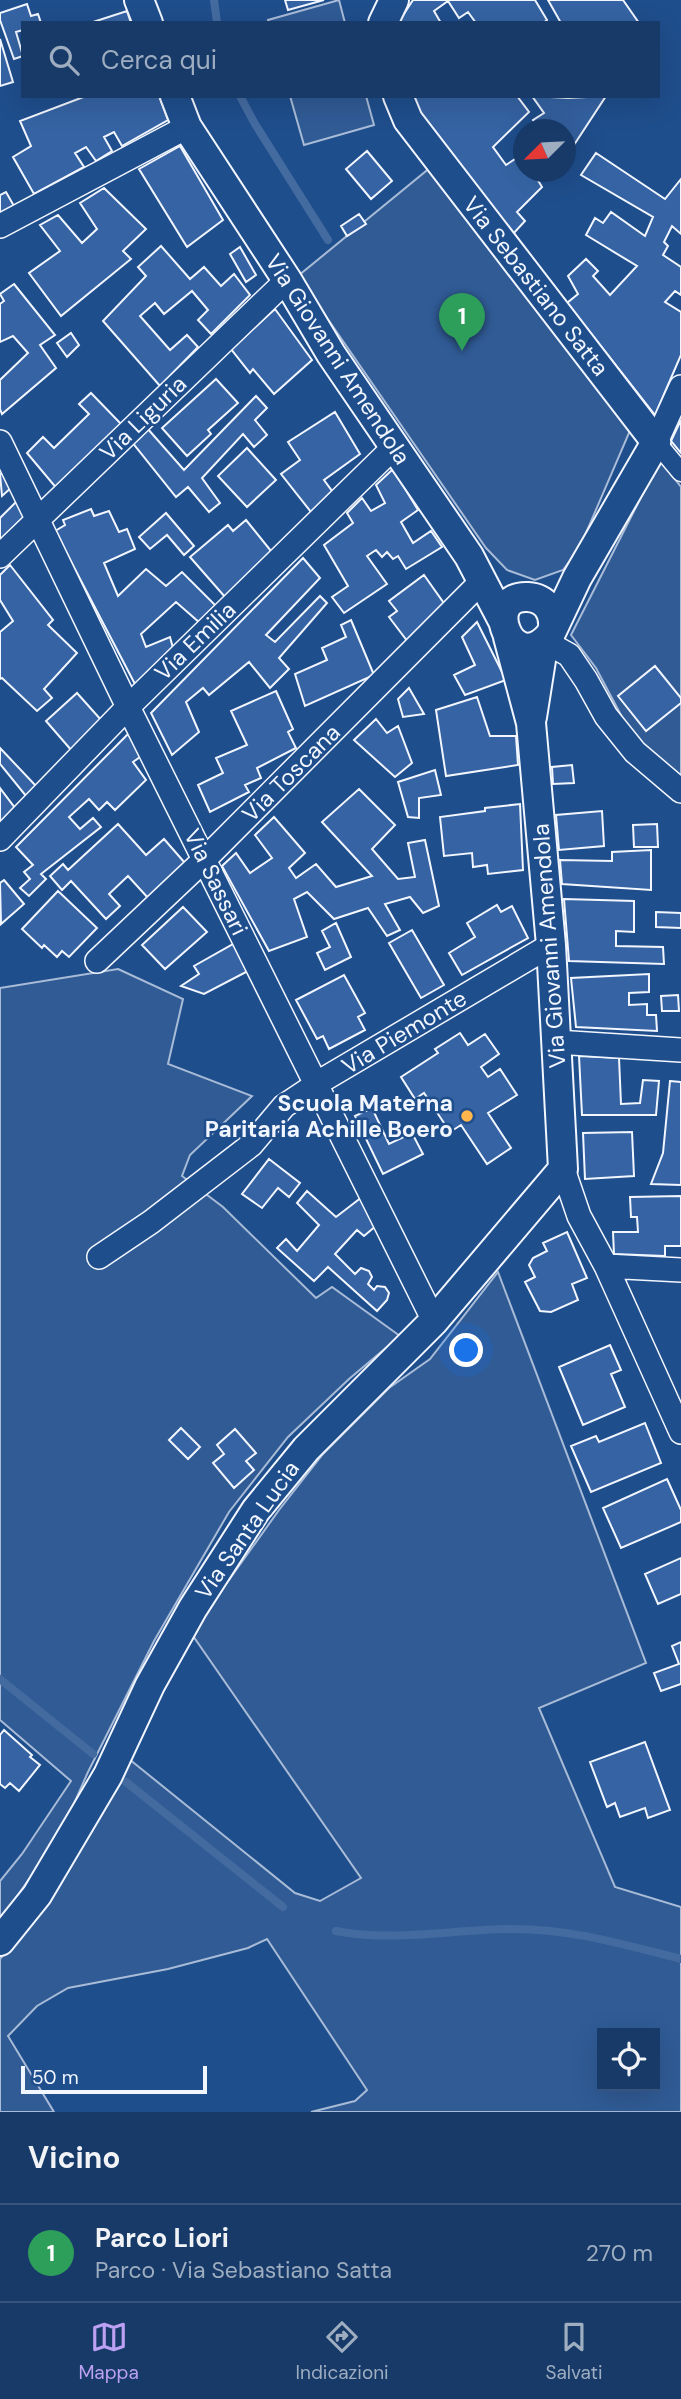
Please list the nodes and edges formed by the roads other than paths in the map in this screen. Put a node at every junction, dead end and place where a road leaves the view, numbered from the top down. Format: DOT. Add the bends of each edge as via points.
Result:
graph roads {
  1 [pos="139,0"];
  2 [pos="394,0"];
  3 [pos="147,21"];
  4 [pos="384,21"];
  5 [pos="176,98"];
  6 [pos="399,98"];
  7 [pos="187,127"];
  8 [pos="0,226"];
  9 [pos="287,280"];
  10 [pos="681,387"];
  11 [pos="0,442"];
  12 [pos="656,442"];
  13 [pos="394,447"];
  14 [pos="681,472"];
  15 [pos="37,520"];
  16 [pos="0,556"];
  17 [pos="577,578"];
  18 [pos="481,582"];
  19 [pos="532,597"];
  20 [pos="505,629"];
  21 [pos="548,634"];
  22 [pos="128,707"];
  23 [pos="531,723"];
  24 [pos="681,791"];
  25 [pos="0,839"];
  26 [pos="205,859"];
  27 [pos="551,945"];
  28 [pos="97,961"];
  29 [pos="556,1042"];
  30 [pos="681,1050"];
  31 [pos="316,1085"];
  32 [pos="563,1169"];
  33 [pos="99,1257"];
  34 [pos="606,1266"];
  35 [pos="681,1270"];
  36 [pos="434,1321"];
  37 [pos="681,1432"];
  38 [pos="0,1941"];
  1 -- 3 [label="street"];
  2 -- 4 [label="street"];
  5 -- 7 [label="street, Via Giovanni Amendola"];
  6 -- 12 [label="street, Via Sebastiano Satta" via="408,120"];
  7 -- 8 [label="street"];
  7 -- 9 [label="street, Via Giovanni Amendola"];
  9 -- 13 [label="street, Via Giovanni Amendola"];
  9 -- 15 [label="street, Via Liguria"];
  10 -- 12 [label="street"];
  11 -- 15 [label="street, Via Sassari"];
  12 -- 14 [label="street, Via Sebastiano Satta"];
  12 -- 17 [label="street, Via Giovanni Amendola"];
  13 -- 18 [label="street, Via Giovanni Amendola" via="469,556"];
  13 -- 22 [label="street, Via Emilia"];
  15 -- 16 [label="street, Via Liguria"];
  15 -- 22 [label="street, Via Sassari"];
  17 -- 19 [label="street"];
  17 -- 21 [label="street, Via Giovanni Amendola"];
  18 -- 20 [label="street, Via Giovanni Amendola"];
  18 -- 26 [label="street, Via Toscana"];
  19 -- 20 [label="street" via="516,600 505,612"];
  19 -- 21 [label="street" via="551,611"];
  20 -- 21 [label="street" via="514,643 529,647"];
  20 -- 23 [label="street, Via Giovanni Amendola"];
  21 -- 23 [label="street, Via Giovanni Amendola"];
  21 -- 24 [label="street" via="569,655 606,716 635,751"];
  22 -- 25 [label="street, Via Emilia"];
  22 -- 26 [label="street, Via Sassari"];
  23 -- 27 [label="street, Via Giovanni Amendola"];
  26 -- 28 [label="street, Via Toscana"];
  26 -- 31 [label="street, Via Sassari"];
  27 -- 29 [label="street, Via Giovanni Amendola"];
  27 -- 31 [label="street, Via Piemonte"];
  29 -- 30 [label="street"];
  29 -- 32 [label="street, Via Giovanni Amendola"];
  31 -- 33 [label="street, Via Piemonte" via="284,1106 251,1144"];
  31 -- 36 [label="street, Via Sassari"];
  32 -- 34 [label="street" via="579,1216"];
  32 -- 36 [label="street, Via Santa Lucia"];
  34 -- 35 [label="street"];
  34 -- 37 [label="street"];
  36 -- 38 [label="street, Via Santa Lucia" via="306,1449 256,1510 193,1608 108,1775 44,1883"];
}
